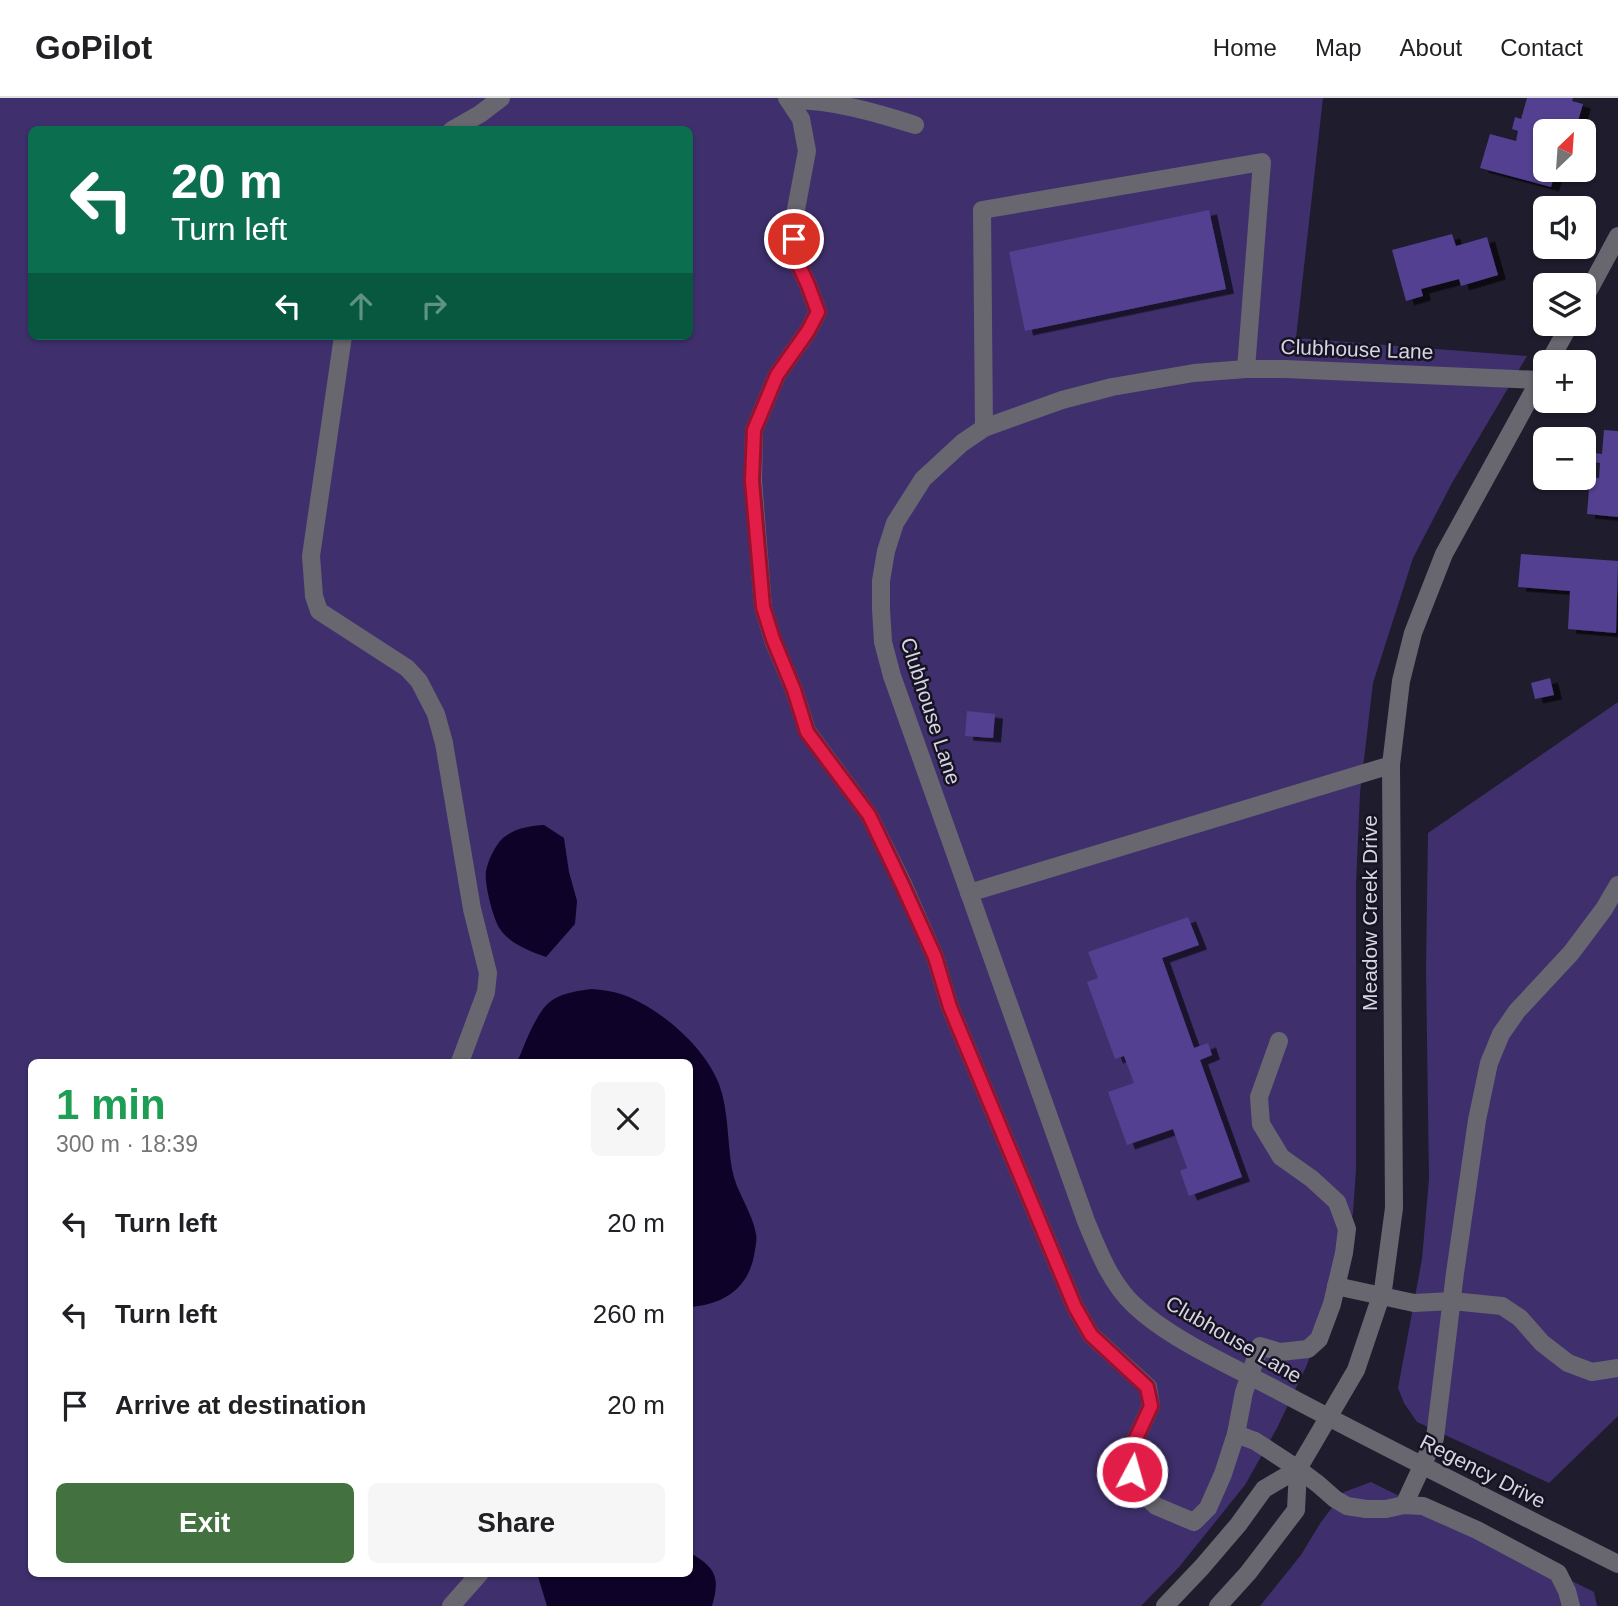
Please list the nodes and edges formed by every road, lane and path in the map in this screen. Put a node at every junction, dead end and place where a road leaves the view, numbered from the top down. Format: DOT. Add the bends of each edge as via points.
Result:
graph roads {
  1 [pos="501,98"];
  2 [pos="789,99"];
  3 [pos="915,125"];
  4 [pos="459,126"];
  5 [pos="1618,236"];
  6 [pos="1596,277"];
  7 [pos="342,340"];
  8 [pos="1246,369"];
  9 [pos="1533,374"];
  10 [pos="1533,391"];
  11 [pos="984,428"];
  12 [pos="1391,765"];
  13 [pos="1618,885"];
  14 [pos="969,893"];
  15 [pos="1279,1041"];
  16 [pos="461,1059"];
  17 [pos="1336,1286"];
  18 [pos="1381,1296"];
  19 [pos="1452,1301"];
  20 [pos="1618,1368"];
  21 [pos="1250,1376"];
  22 [pos="1328,1418"];
  23 [pos="1236,1434"];
  24 [pos="1423,1466"];
  25 [pos="1298,1469"];
  26 [pos="1404,1506"];
  27 [pos="1618,1564"];
  28 [pos="476,1577"];
  29 [pos="451,1606"];
  30 [pos="1165,1606"];
  31 [pos="1218,1606"];
  32 [pos="1571,1606"];
  1 -- 4 [label="street"];
  2 -- 3 [label="street" via="880,113"];
  2 -- 23 [label="street" via="801,119 807,151 794,220 795,257 818,312 777,375 754,430 752,481 763,607 773,639 807,732 869,815 902,884 1075,1307 1091,1335 1147,1387 1151,1406 1133,1445 1137,1488 1156,1506 1194,1522 1208,1508"];
  5 -- 6 [label="street"];
  7 -- 16 [label="street" via="311,556 314,596 319,611 407,668 436,714 488,973 486,992"];
  8 -- 9 [label="street, Clubhouse Lane"];
  8 -- 11 [label="street, Clubhouse Lane" via="1112,387"];
  8 -- 11 [label="street" via="1262,162 982,210"];
  10 -- 12 [label="street, Meadow Creek Drive" via="1444,555 1413,633 1401,681"];
  11 -- 14 [label="street, Clubhouse Lane" via="940,462 908,501 895,523 881,580 883,642 892,676"];
  12 -- 14 [label="street"];
  12 -- 18 [label="street, Meadow Creek Drive" via="1395,1208"];
  13 -- 19 [label="street" via="1571,953 1517,1011 1489,1063"];
  14 -- 21 [label="street, Clubhouse Lane" via="1086,1221 1116,1284 1151,1319"];
  15 -- 17 [label="street" via="1259,1097 1261,1124 1281,1157 1337,1202 1347,1229"];
  17 -- 18 [label="street"];
  17 -- 21 [label="street" via="1319,1339 1308,1349 1280,1352 1260,1346"];
  18 -- 19 [label="street" via="1415,1303"];
  18 -- 22 [label="street, Meadow Creek Drive" via="1356,1370"];
  19 -- 20 [label="street" via="1502,1306 1568,1363 1592,1372"];
  19 -- 24 [label="street" via="1435,1438"];
  21 -- 22 [label="street, Clubhouse Lane"];
  21 -- 23 [label="street"];
  22 -- 24 [label="street, Regency Drive"];
  22 -- 25 [label="street, Meadow Creek Drive"];
  23 -- 25 [label="street"];
  24 -- 26 [label="street"];
  24 -- 27 [label="street, Regency Drive"];
  25 -- 26 [label="street" via="1348,1506"];
  25 -- 30 [label="street, Meadow Creek Drive" via="1264,1489"];
  25 -- 31 [label="street, Meadow Creek Drive" via="1296,1510"];
  26 -- 32 [label="street" via="1423,1506 1558,1573"];
  28 -- 29 [label="street"];
}
